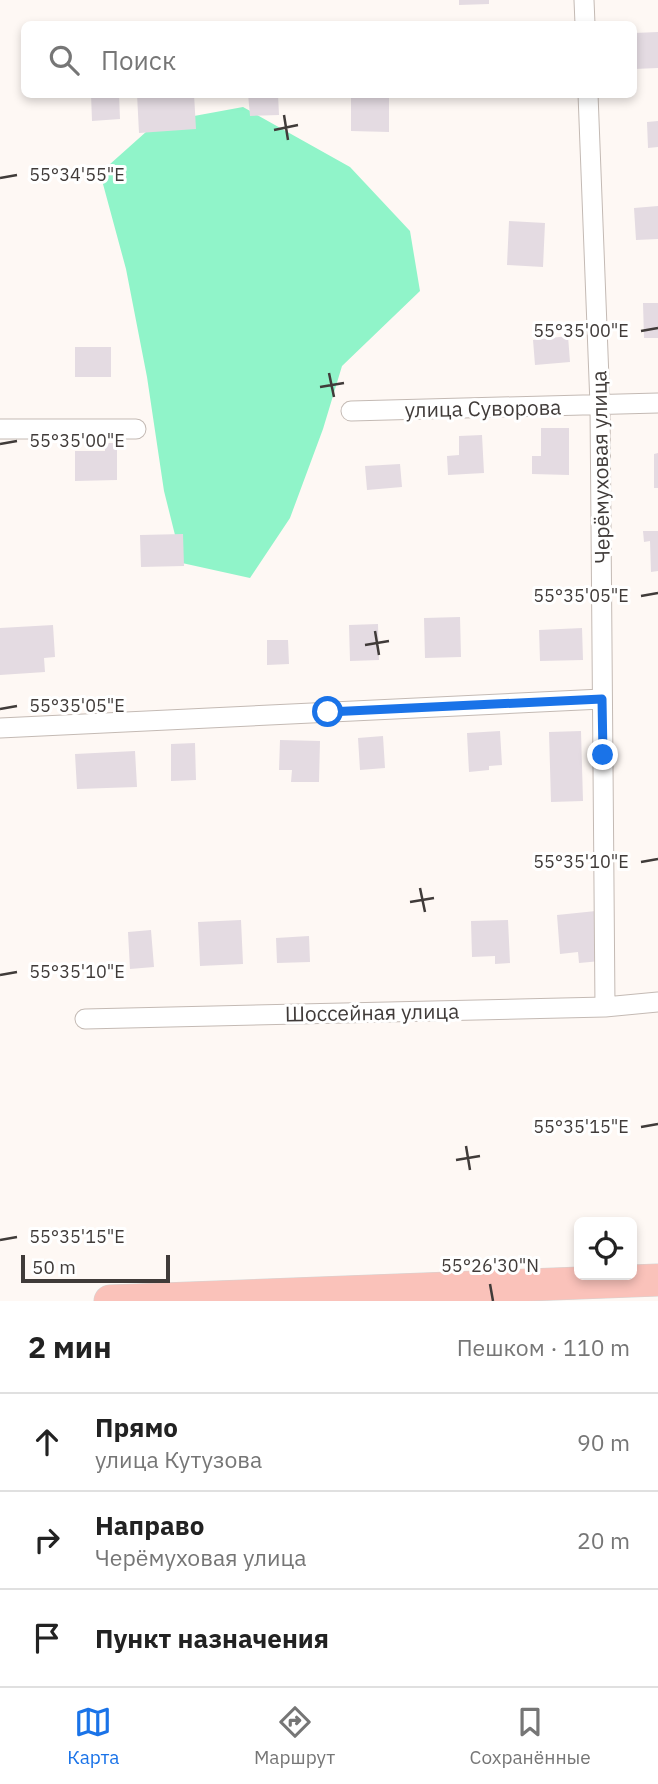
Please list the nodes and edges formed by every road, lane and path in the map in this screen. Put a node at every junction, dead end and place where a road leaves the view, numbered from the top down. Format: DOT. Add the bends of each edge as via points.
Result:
graph roads {
  1 [pos="584,0"];
  2 [pos="585,21"];
  3 [pos="587,98"];
  4 [pos="658,403"];
  5 [pos="600,405"];
  6 [pos="351,411"];
  7 [pos="0,429"];
  8 [pos="136,429"];
  9 [pos="602,699"];
  10 [pos="0,728"];
  11 [pos="658,1002"];
  12 [pos="605,1007"];
  13 [pos="85,1019"];
  14 [pos="658,1280"];
  15 [pos="110,1301"];
  1 -- 2 [label="street"];
  3 -- 5 [label="street, Черёмуховая улица"];
  4 -- 5 [label="street, улица Суворова"];
  5 -- 6 [label="street, улица Суворова"];
  5 -- 9 [label="street, Черёмуховая улица"];
  7 -- 8 [label="street"];
  9 -- 10 [label="street"];
  9 -- 12 [label="street, Черёмуховая улица"];
  11 -- 12 [label="street, Шоссейная улица"];
  12 -- 13 [label="street, Шоссейная улица"];
  14 -- 15 [label="main road"];
}
